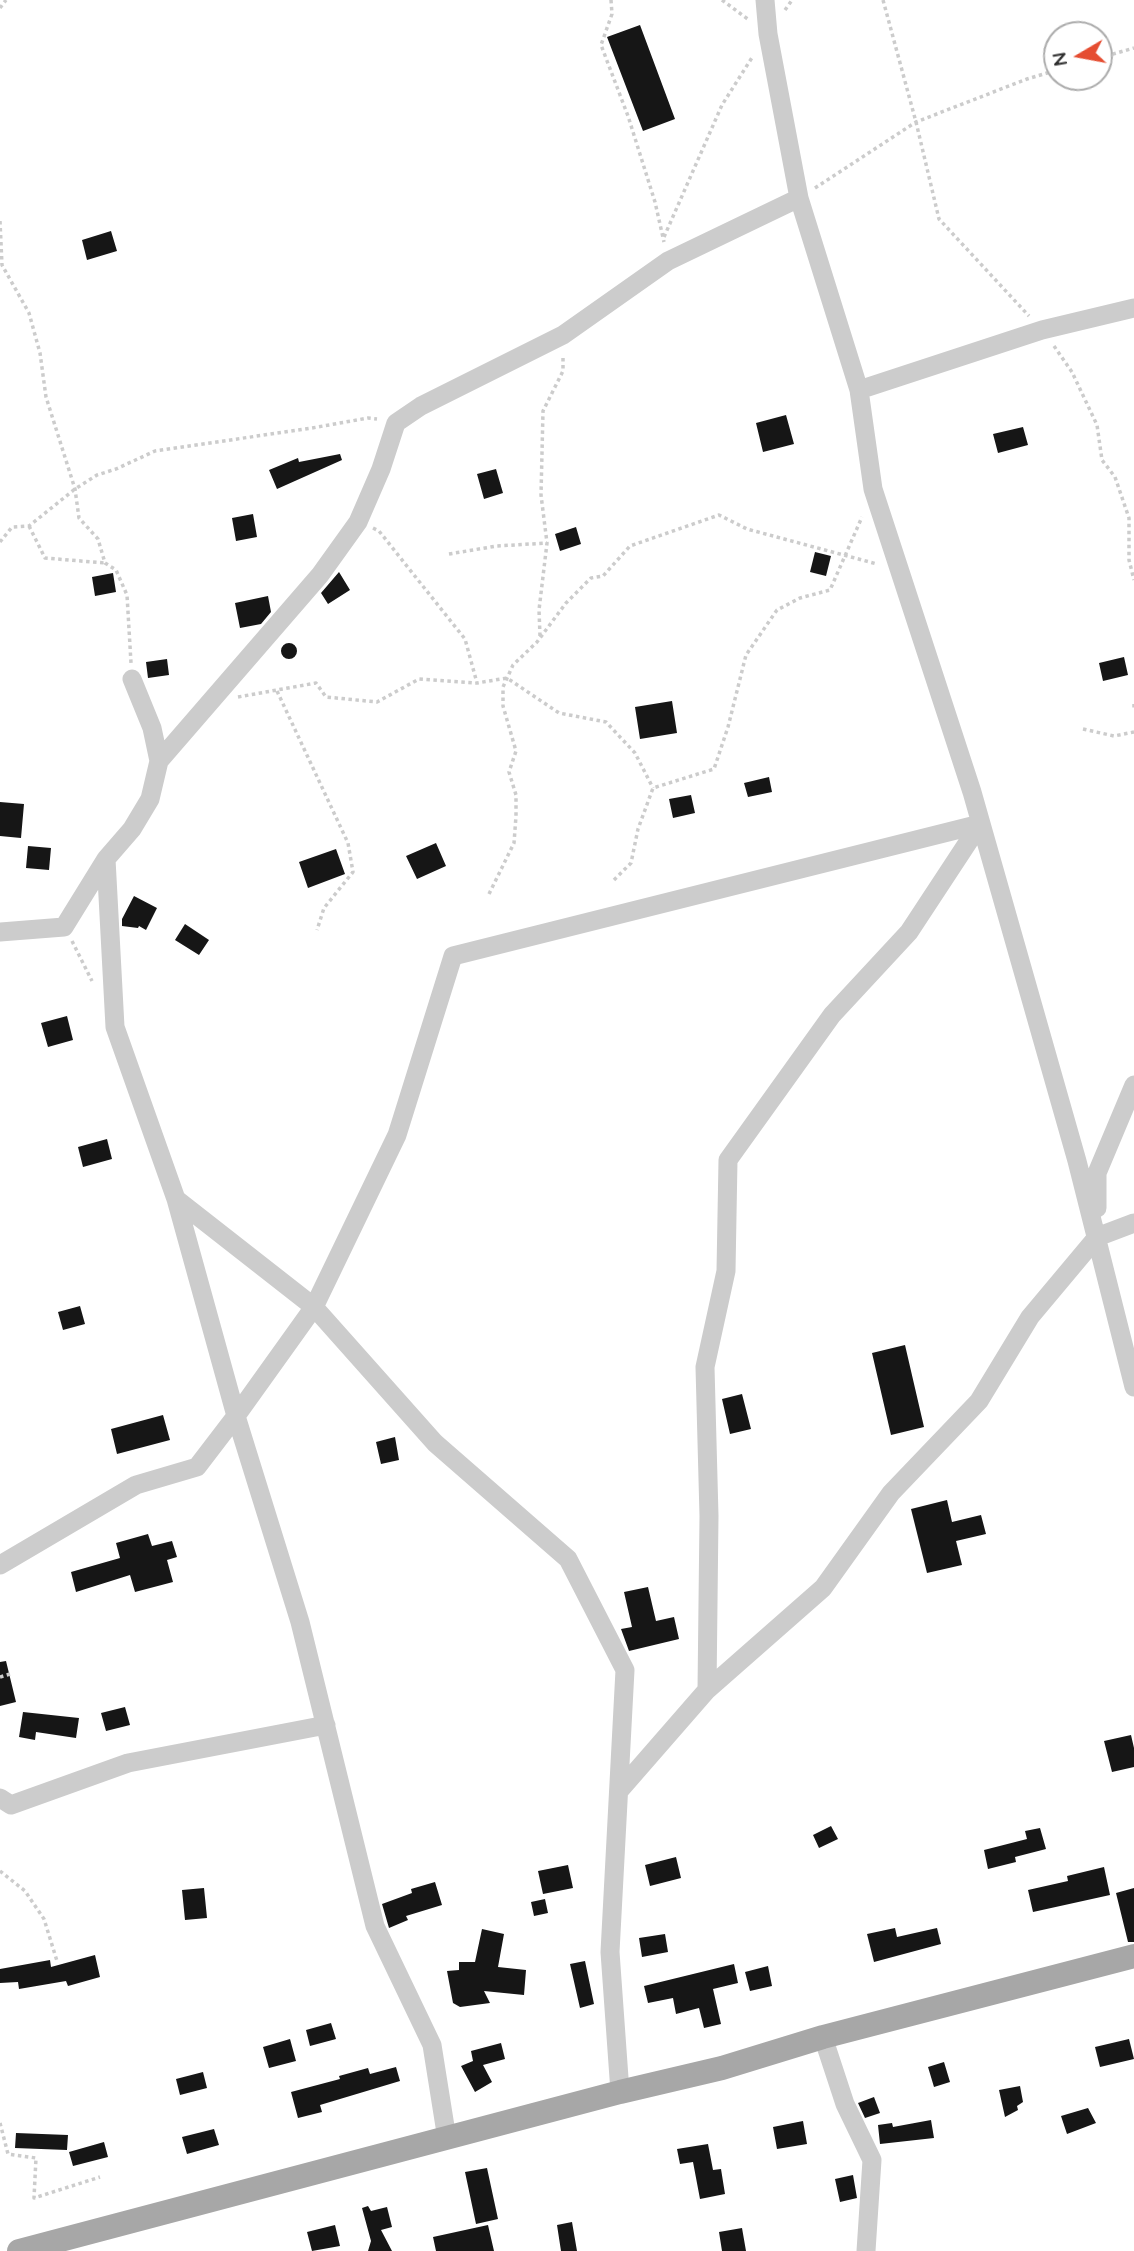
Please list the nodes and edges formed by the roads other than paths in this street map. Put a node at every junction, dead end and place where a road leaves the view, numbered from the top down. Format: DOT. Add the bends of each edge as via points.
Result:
graph roads {
  1 [pos="765,0"];
  2 [pos="799,198"];
  3 [pos="1134,307"];
  4 [pos="859,390"];
  5 [pos="132,679"];
  6 [pos="159,761"];
  7 [pos="980,824"];
  8 [pos="106,859"];
  9 [pos="0,932"];
  10 [pos="1134,1085"];
  11 [pos="176,1199"];
  12 [pos="1134,1223"];
  13 [pos="1097,1237"];
  14 [pos="314,1307"];
  15 [pos="1134,1387"];
  16 [pos="236,1416"];
  17 [pos="0,1565"];
  18 [pos="707,1690"];
  19 [pos="326,1725"];
  20 [pos="618,1791"];
  21 [pos="0,1798"];
  22 [pos="1134,1956"];
  23 [pos="823,2036"];
  24 [pos="620,2092"];
  25 [pos="447,2139"];
  26 [pos="19,2251"];
  27 [pos="866,2251"];
  1 -- 2 [label="street"];
  2 -- 4 [label="street"];
  2 -- 6 [label="street" via="668,261 563,335 396,423 358,522 320,575"];
  3 -- 4 [label="street" via="1042,330"];
  4 -- 7 [label="street" via="873,489"];
  5 -- 6 [label="street" via="152,728"];
  6 -- 8 [label="street" via="150,799"];
  7 -- 13 [label="street"];
  7 -- 14 [label="street" via="453,956 397,1135"];
  7 -- 18 [label="street" via="909,932 832,1015 729,1160 726,1271 705,1367"];
  8 -- 9 [label="street" via="64,927"];
  8 -- 11 [label="street" via="115,1027"];
  10 -- 13 [label="street" via="1097,1173"];
  11 -- 14 [label="street"];
  11 -- 16 [label="street"];
  12 -- 13 [label="street"];
  13 -- 15 [label="street"];
  13 -- 18 [label="street" via="1030,1317 979,1401 891,1493 823,1588"];
  14 -- 16 [label="street"];
  14 -- 20 [label="street" via="435,1443 568,1559 625,1670"];
  16 -- 17 [label="street" via="197,1467 136,1485"];
  16 -- 19 [label="street" via="300,1622"];
  18 -- 20 [label="street"];
  19 -- 21 [label="street" via="128,1763 10,1805"];
  19 -- 25 [label="street" via="376,1926 432,2045"];
  20 -- 24 [label="street" via="610,1952"];
  22 -- 23 [label="main road"];
  23 -- 24 [label="main road" via="722,2068"];
  23 -- 27 [label="street" via="845,2104 872,2160"];
  24 -- 25 [label="main road"];
  25 -- 26 [label="main road"];
}
